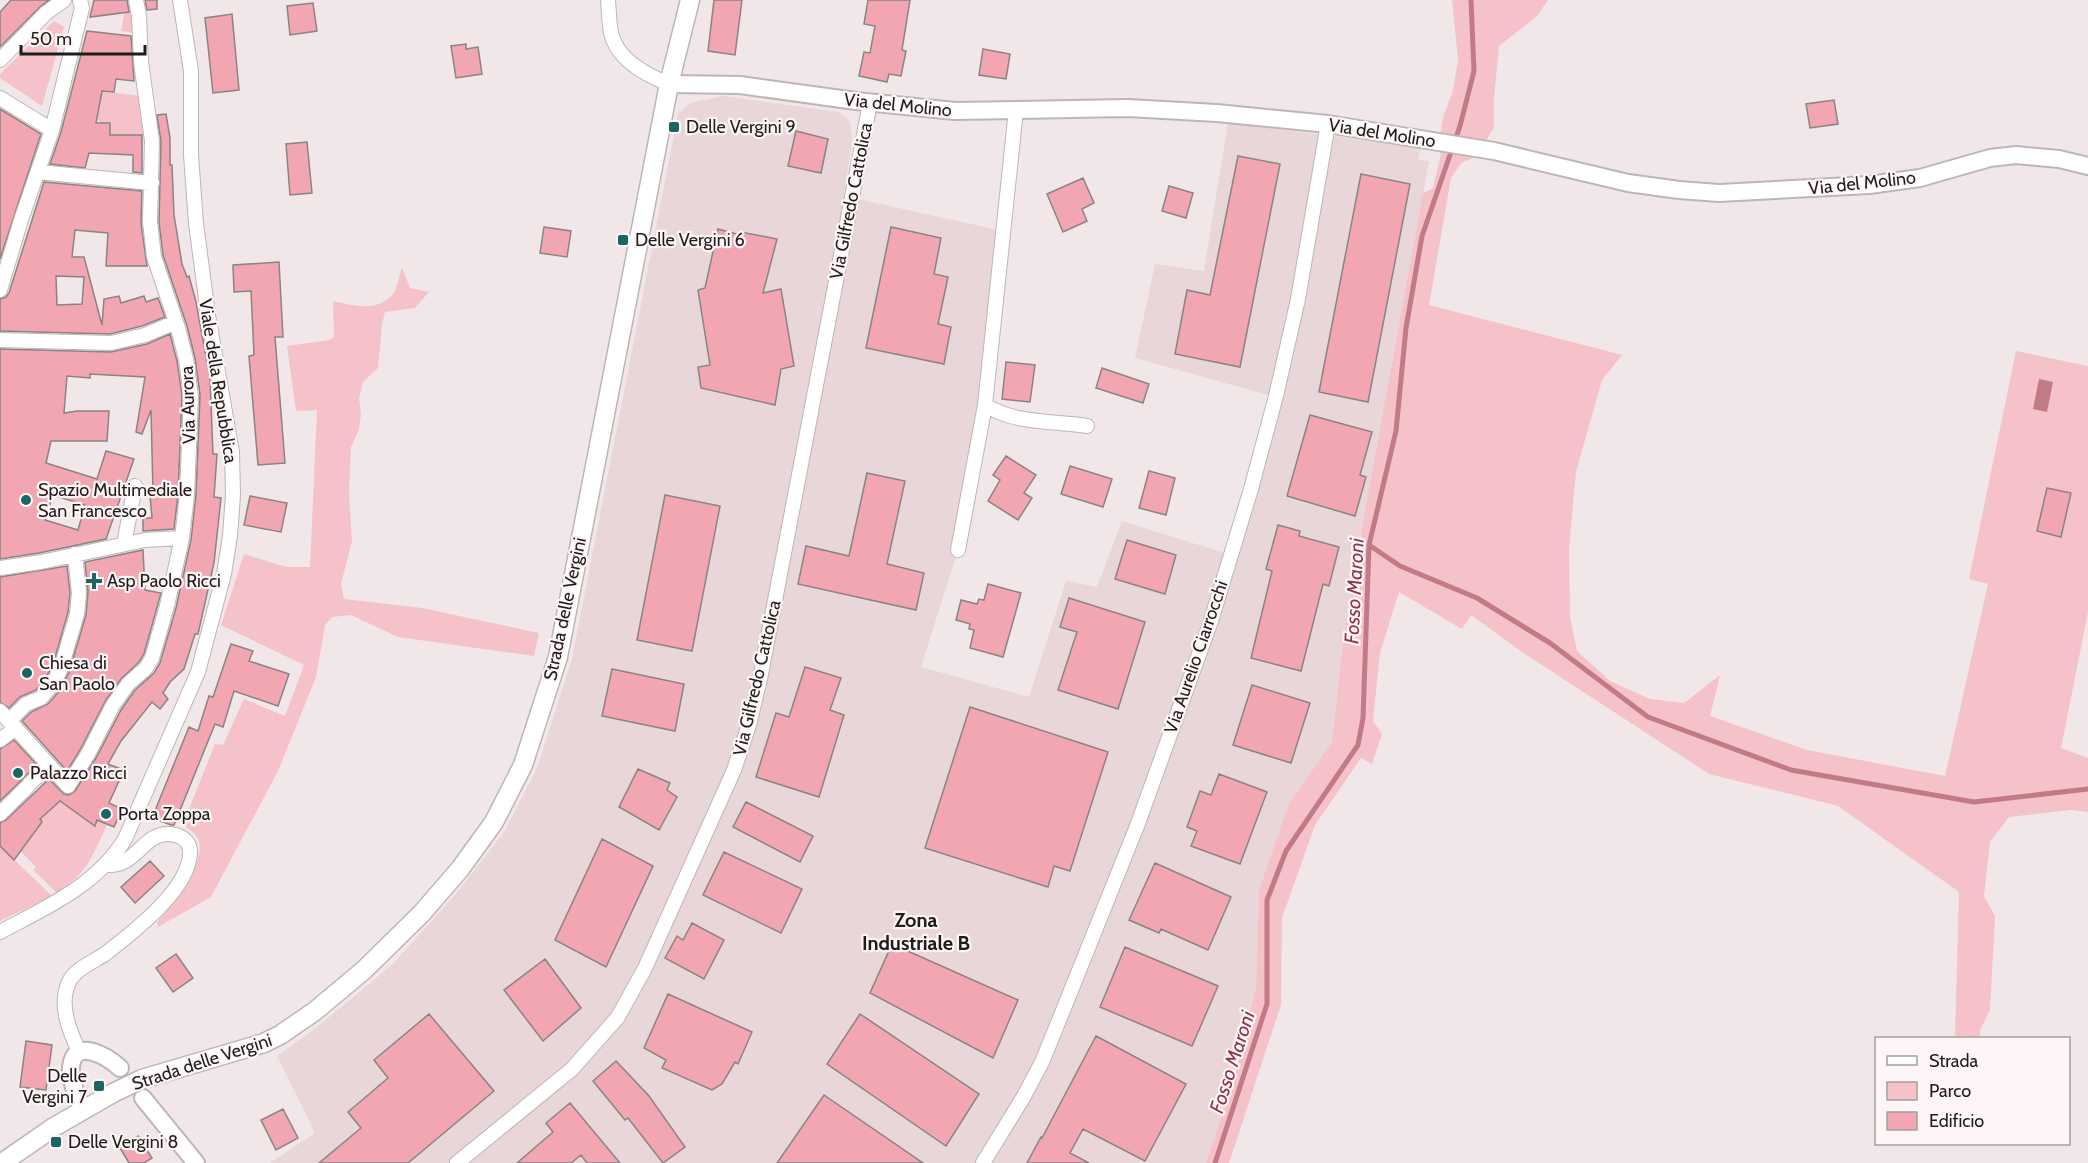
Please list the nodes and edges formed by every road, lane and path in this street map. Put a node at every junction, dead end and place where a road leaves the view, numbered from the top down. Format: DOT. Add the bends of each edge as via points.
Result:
graph roads {
  1 [pos="64,0"];
  2 [pos="80,0"];
  3 [pos="136,0"];
  4 [pos="180,0"];
  5 [pos="608,0"];
  6 [pos="690,0"];
  7 [pos="0,60"];
  8 [pos="669,84"];
  9 [pos="0,98"];
  10 [pos="870,103"];
  11 [pos="1016,110"];
  12 [pos="1328,124"];
  13 [pos="52,129"];
  14 [pos="2088,166"];
  15 [pos="38,172"];
  16 [pos="152,183"];
  17 [pos="0,290"];
  18 [pos="176,322"];
  19 [pos="0,340"];
  20 [pos="985,405"];
  21 [pos="1088,426"];
  22 [pos="135,486"];
  23 [pos="182,538"];
  24 [pos="124,544"];
  25 [pos="958,550"];
  26 [pos="75,554"];
  27 [pos="0,568"];
  28 [pos="8,720"];
  29 [pos="0,740"];
  30 [pos="50,766"];
  31 [pos="0,814"];
  32 [pos="107,865"];
  33 [pos="0,932"];
  34 [pos="80,1053"];
  35 [pos="120,1068"];
  36 [pos="143,1098"];
  37 [pos="83,1109"];
  38 [pos="2,1163"];
  39 [pos="196,1163"];
  40 [pos="457,1163"];
  41 [pos="983,1163"];
  1 -- 7 [label="street"];
  2 -- 13 [label="street" via="82,8"];
  3 -- 16 [label="street, Via Aurora" via="152,141"];
  4 -- 32 [label="street, Viale della Repubblica" via="191,71 196,223 232,452 230,536 222,584 198,672 125,839"];
  5 -- 8 [label="street" via="611,35 618,49 638,69"];
  6 -- 8 [label="main road, Strada delle Vergini"];
  8 -- 10 [label="street, Via del Molino" via="740,85"];
  8 -- 37 [label="main road, Strada delle Vergini, bridge" via="558,657 523,765 494,822 422,913 315,1011 264,1043 142,1079"];
  9 -- 13 [label="street"];
  10 -- 11 [label="street, Via del Molino" via="956,111"];
  10 -- 40 [label="street, Via Gilfredo Cattolica" via="760,679 734,770 645,968 618,1017 572,1068"];
  11 -- 12 [label="street, Via del Molino" via="1128,108"];
  11 -- 20 [label="street"];
  12 -- 14 [label="street, Via del Molino" via="1494,151 1628,183 1719,193 1869,185 1920,178 1990,158 2016,155"];
  12 -- 41 [label="street, Via Aurelio Ciarrocchi" via="1298,299 1276,396 1210,621 1137,826 1050,1042 1024,1096"];
  13 -- 15 [label="street"];
  15 -- 16 [label="street"];
  15 -- 17 [label="street"];
  16 -- 18 [label="street, Via Aurora" via="150,222 154,257"];
  18 -- 19 [label="street" via="111,343"];
  18 -- 23 [label="street, Via Aurora" via="186,359 192,411"];
  20 -- 21 [label="street" via="1022,418"];
  20 -- 25 [label="street"];
  22 -- 24 [label="street"];
  23 -- 24 [label="street"];
  23 -- 30 [label="street, Via Aurora" via="152,658 113,705 68,786"];
  24 -- 26 [label="street"];
  26 -- 27 [label="street"];
  26 -- 28 [label="street" via="77,614 61,668 40,698"];
  28 -- 29 [label="street"];
  28 -- 30 [label="street"];
  30 -- 31 [label="street"];
  32 -- 33 [label="street, Viale della Repubblica" via="68,896"];
  32 -- 34 [label="street" via="127,861 158,835 171,834 184,839 190,847 179,884 155,911 70,980 66,1012"];
  34 -- 35 [label="street" via="95,1052"];
  34 -- 37 [label="street" via="72,1061 71,1070"];
  36 -- 39 [label="street"];
  37 -- 38 [label="main road, Strada delle Vergini"];
}
